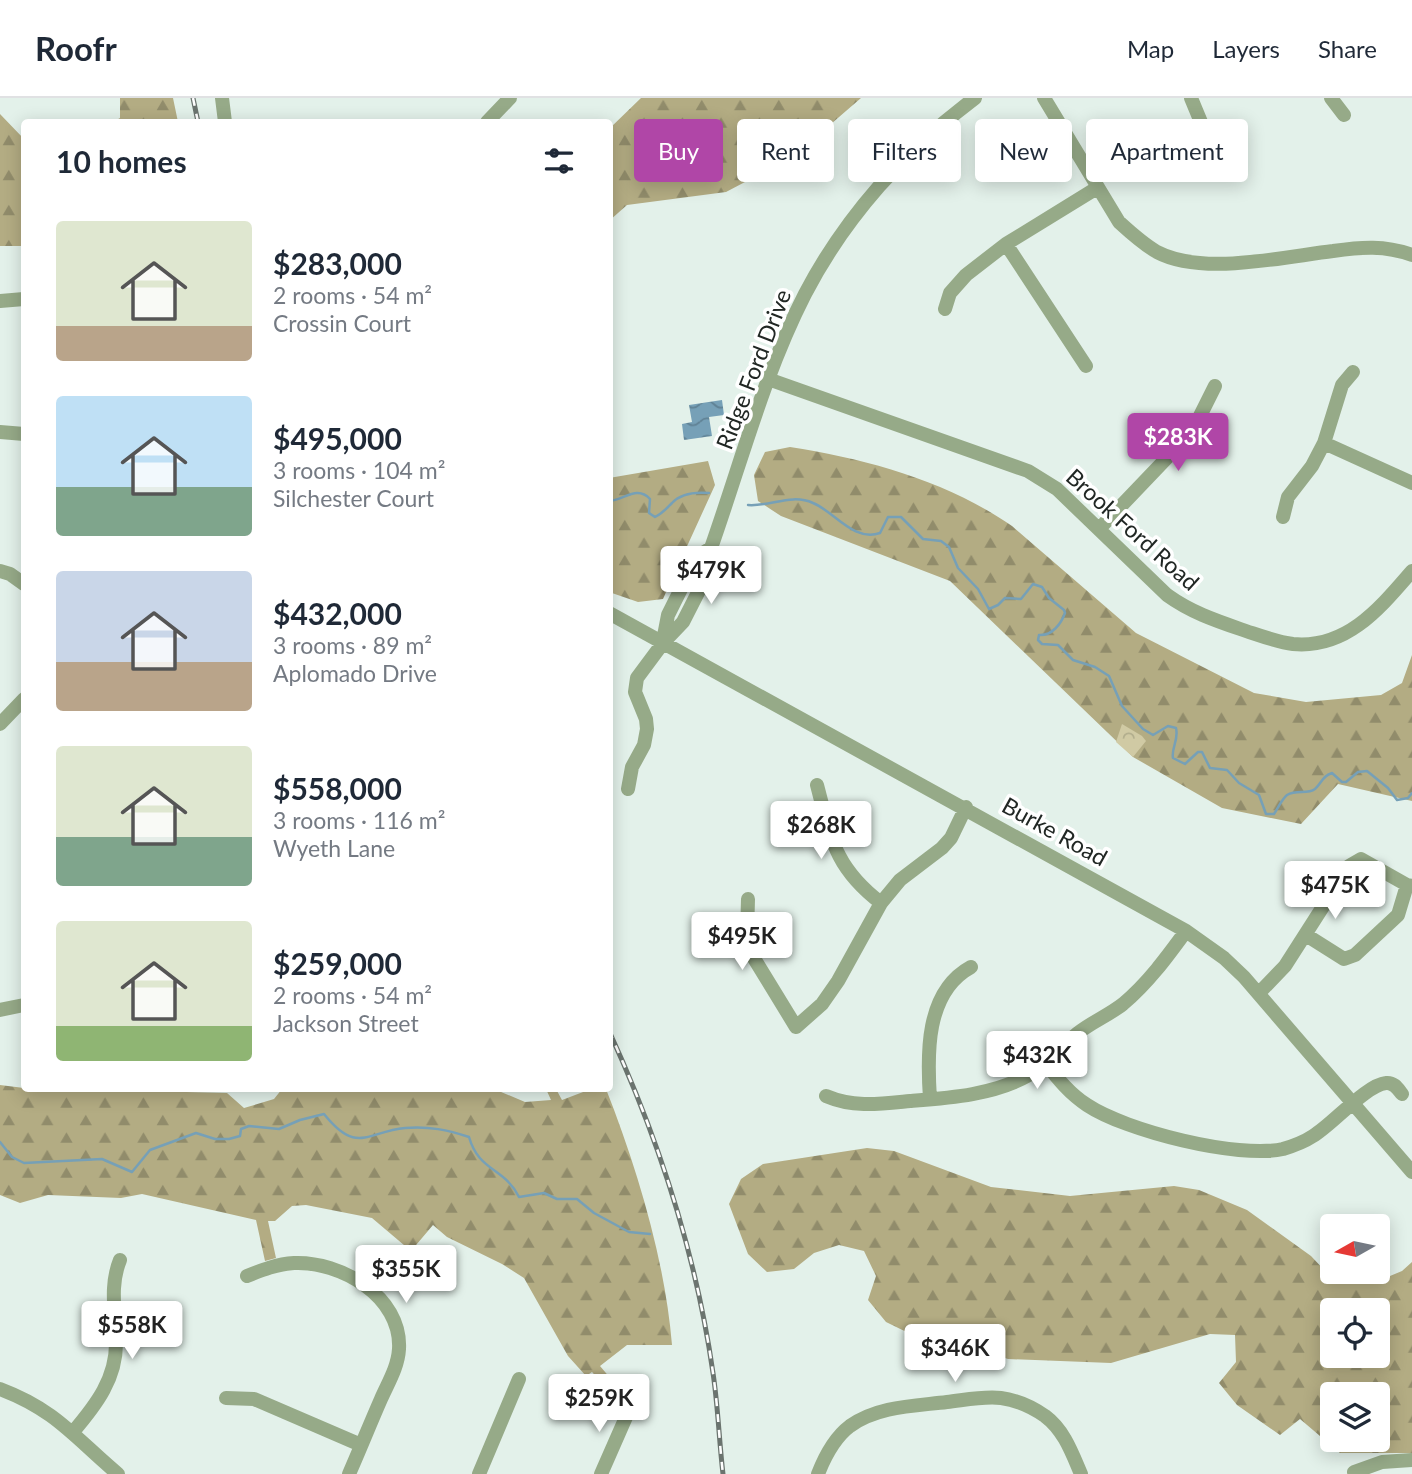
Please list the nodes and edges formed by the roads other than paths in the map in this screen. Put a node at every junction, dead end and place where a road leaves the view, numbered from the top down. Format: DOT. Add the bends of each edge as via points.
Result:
graph roads {
  1 [pos="222,98"];
  2 [pos="510,98"];
  3 [pos="975,98"];
  4 [pos="1044,98"];
  5 [pos="1191,98"];
  6 [pos="1331,98"];
  7 [pos="1344,115"];
  8 [pos="225,119"];
  9 [pos="489,119"];
  10 [pos="1200,119"];
  11 [pos="1097,188"];
  12 [pos="1006,244"];
  13 [pos="1412,255"];
  14 [pos="21,299"];
  15 [pos="0,301"];
  16 [pos="945,309"];
  17 [pos="1086,366"];
  18 [pos="1353,372"];
  19 [pos="768,379"];
  20 [pos="1215,386"];
  21 [pos="0,432"];
  22 [pos="21,435"];
  23 [pos="1324,443"];
  24 [pos="1412,483"];
  25 [pos="1283,517"];
  26 [pos="1098,529"];
  27 [pos="0,571"];
  28 [pos="1412,572"];
  29 [pos="21,582"];
  30 [pos="613,615"];
  31 [pos="663,643"];
  32 [pos="21,702"];
  33 [pos="0,724"];
  34 [pos="817,785"];
  35 [pos="628,789"];
  36 [pos="966,807"];
  37 [pos="1409,886"];
  38 [pos="748,899"];
  39 [pos="881,903"];
  40 [pos="1186,931"];
  41 [pos="1306,935"];
  42 [pos="971,967"];
  43 [pos="1259,993"];
  44 [pos="21,1006"];
  45 [pos="0,1010"];
  46 [pos="1046,1064"];
  47 [pos="1402,1094"];
  48 [pos="826,1096"];
  49 [pos="930,1099"];
  50 [pos="1353,1104"];
  51 [pos="1412,1172"];
  52 [pos="120,1260"];
  53 [pos="247,1276"];
  54 [pos="519,1379"];
  55 [pos="0,1389"];
  56 [pos="226,1398"];
  57 [pos="630,1408"];
  58 [pos="73,1432"];
  59 [pos="361,1445"];
  60 [pos="1412,1460"];
  61 [pos="1354,1472"];
  62 [pos="117,1474"];
  63 [pos="349,1474"];
  64 [pos="479,1474"];
  65 [pos="601,1474"];
  66 [pos="818,1474"];
  67 [pos="1081,1474"];
  1 -- 8 [label="street"];
  2 -- 9 [label="street"];
  3 -- 19 [label="street, Ridge Ford Drive" via="894,167 864,205 806,293"];
  4 -- 11 [label="street"];
  5 -- 10 [label="street"];
  6 -- 7 [label="street"];
  11 -- 12 [label="street"];
  11 -- 13 [label="street" via="1119,222 1136,238 1159,253 1186,262 1220,264 1368,247"];
  12 -- 16 [label="street" via="955,285"];
  12 -- 17 [label="street"];
  14 -- 15 [label="street"];
  18 -- 23 [label="street" via="1342,385"];
  19 -- 26 [label="street, Brook Ford Road" via="1028,471 1057,489"];
  19 -- 31 [label="street, Ridge Ford Drive" via="711,548 710,569 683,622"];
  20 -- 26 [label="street" via="1184,440"];
  21 -- 22 [label="street"];
  23 -- 24 [label="street"];
  23 -- 25 [label="street" via="1287,498"];
  26 -- 28 [label="street, Brook Ford Road" via="1187,610 1292,644 1327,641 1361,625"];
  27 -- 29 [label="street"];
  30 -- 31 [label="street, Burke Road"];
  31 -- 35 [label="street, Ridge Ford Drive" via="636,683 647,729"];
  31 -- 36 [label="street, Burke Road"];
  32 -- 33 [label="street"];
  34 -- 39 [label="street" via="840,861"];
  36 -- 39 [label="street" via="942,849 900,880"];
  36 -- 40 [label="street, Burke Road"];
  37 -- 41 [label="street" via="1398,915 1354,955 1344,959"];
  37 -- 41 [label="street" via="1361,859 1349,866"];
  38 -- 39 [label="street" via="747,936 752,955 796,1027 822,1004 838,981"];
  40 -- 43 [label="street, Burke Road" via="1224,958"];
  40 -- 46 [label="street" via="1142,987 1079,1033"];
  41 -- 43 [label="street"];
  42 -- 49 [label="street" via="949,985 934,1017 928,1060"];
  43 -- 50 [label="street, Burke Road"];
  44 -- 45 [label="street"];
  46 -- 49 [label="street" via="999,1087"];
  46 -- 50 [label="street" via="1072,1094 1127,1125 1247,1150 1292,1147 1314,1136"];
  47 -- 50 [label="street" via="1394,1084 1385,1083"];
  48 -- 49 [label="street" via="862,1105"];
  50 -- 51 [label="street, Burke Road"];
  52 -- 58 [label="street" via="113,1286 113,1368 100,1399"];
  53 -- 59 [label="street" via="285,1264 325,1266 360,1282 388,1309 398,1332 399,1351"];
  54 -- 64 [label="street"];
  55 -- 58 [label="street" via="40,1407"];
  56 -- 59 [label="street" via="254,1399"];
  57 -- 65 [label="street"];
  58 -- 62 [label="street"];
  59 -- 63 [label="street"];
  60 -- 61 [label="street" via="1382,1462"];
  66 -- 67 [label="street" via="841,1434 868,1416 1001,1398 1046,1417 1064,1435"];
}
